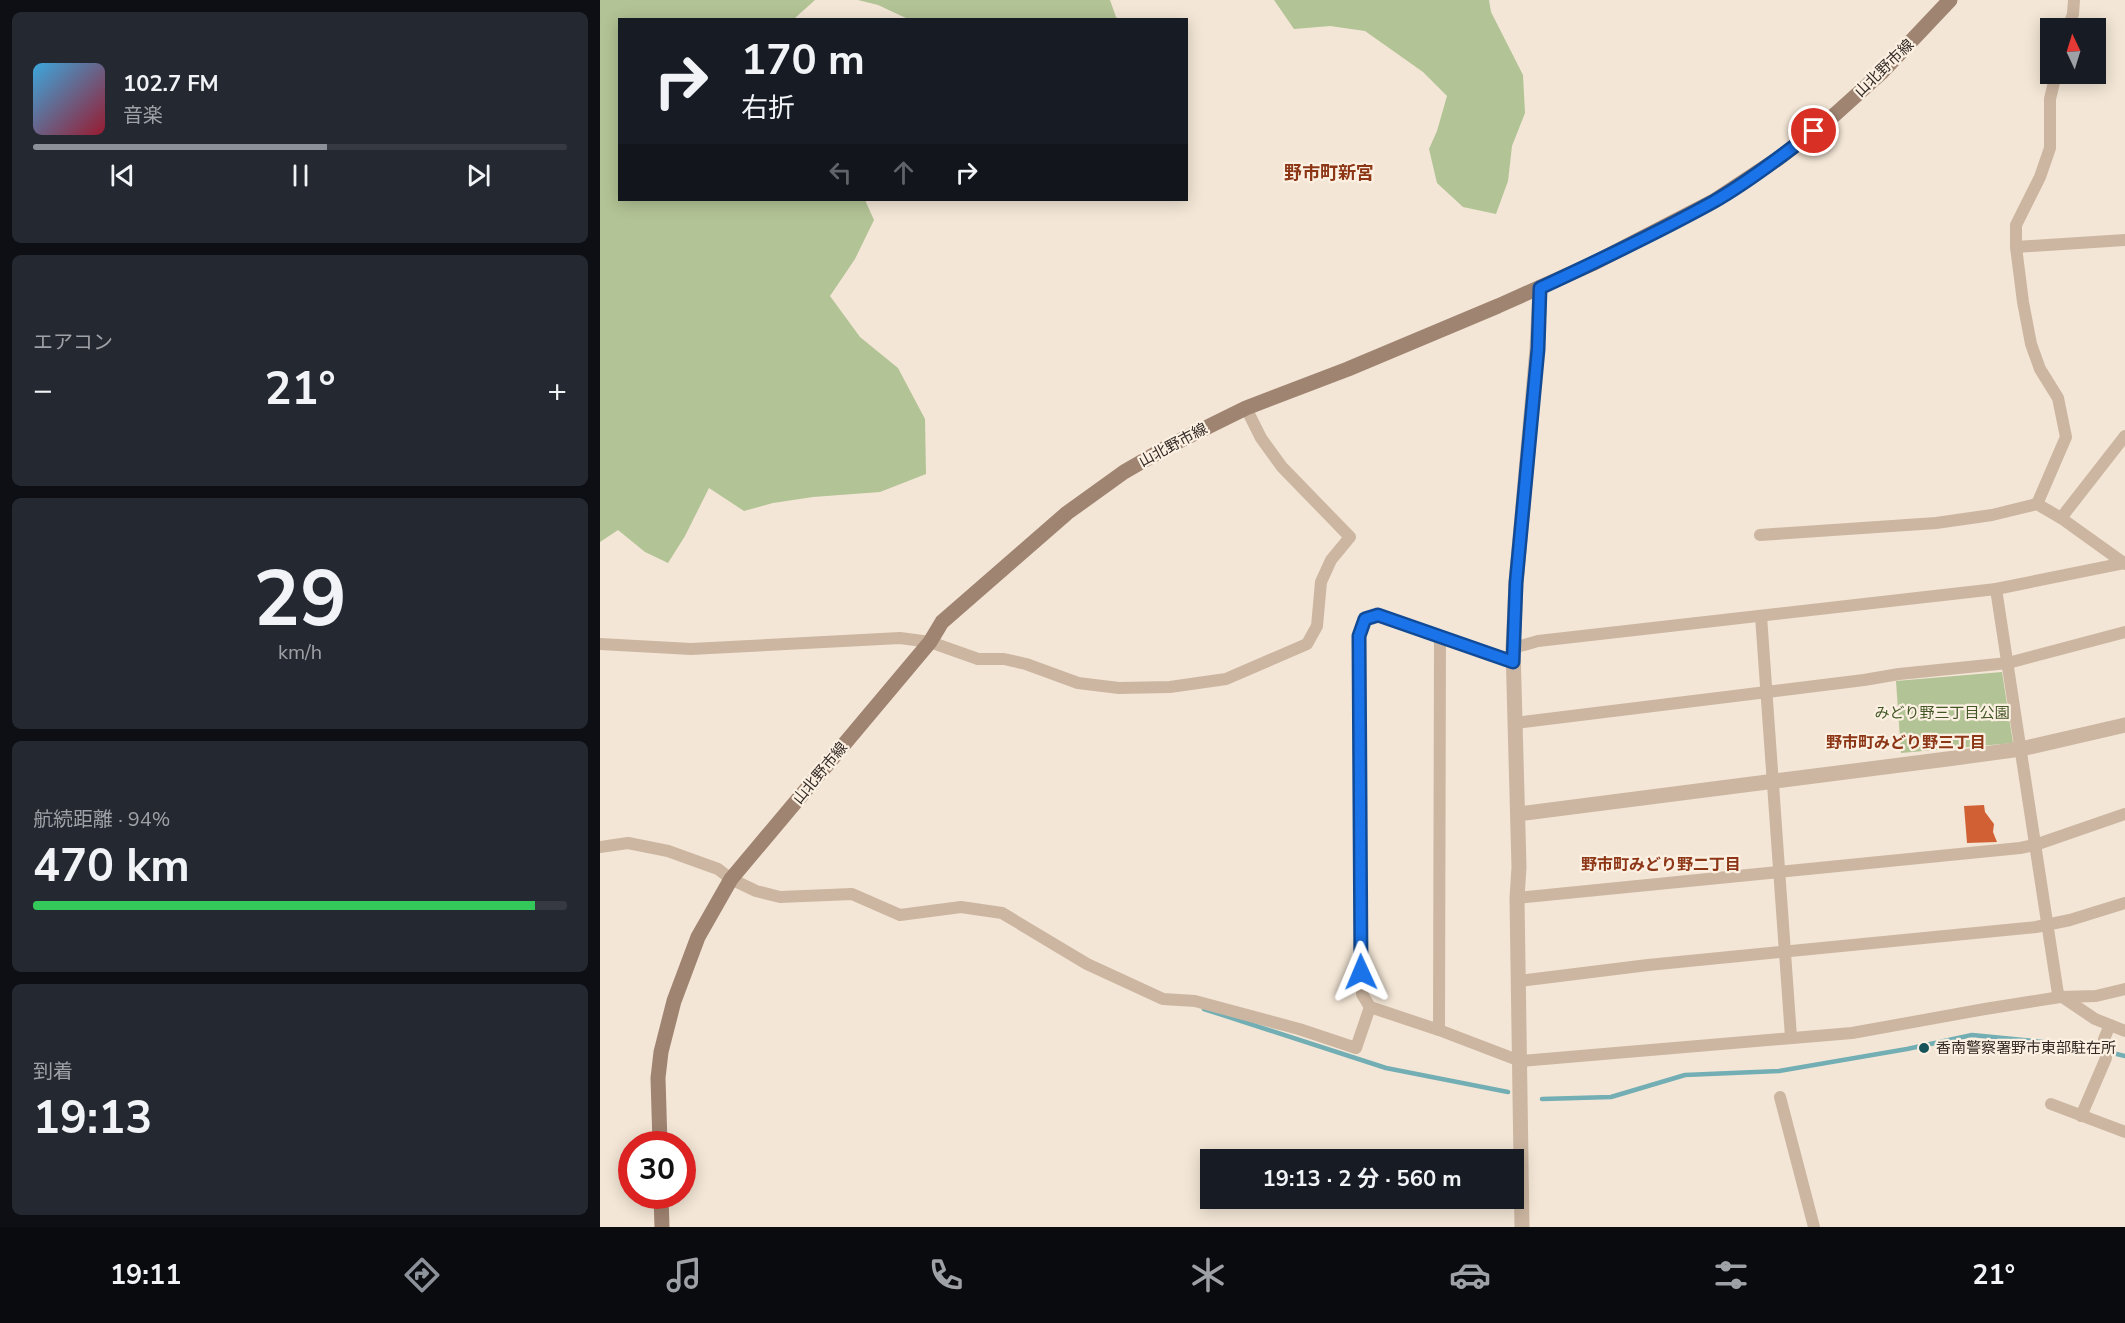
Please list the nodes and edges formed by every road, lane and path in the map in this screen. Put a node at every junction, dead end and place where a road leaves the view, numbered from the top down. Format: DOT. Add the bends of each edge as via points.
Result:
graph roads {
  1 [pos="1950,0"];
  2 [pos="2074,0"];
  3 [pos="2072,18"];
  4 [pos="2054,84"];
  5 [pos="2125,240"];
  6 [pos="2016,247"];
  7 [pos="1540,288"];
  8 [pos="1246,408"];
  9 [pos="2125,436"];
  10 [pos="2037,504"];
  11 [pos="2061,519"];
  12 [pos="1760,535"];
  13 [pos="2125,564"];
  14 [pos="1996,589"];
  15 [pos="1761,616"];
  16 [pos="2125,632"];
  17 [pos="1440,636"];
  18 [pos="930,642"];
  19 [pos="600,644"];
  20 [pos="1513,655"];
  21 [pos="2008,663"];
  22 [pos="1766,692"];
  23 [pos="1515,723"];
  24 [pos="2125,725"];
  25 [pos="2020,748"];
  26 [pos="1773,783"];
  27 [pos="1518,814"];
  28 [pos="2125,814"];
  29 [pos="2035,845"];
  30 [pos="600,847"];
  31 [pos="1779,873"];
  32 [pos="731,879"];
  33 [pos="1517,898"];
  34 [pos="2125,903"];
  35 [pos="2048,924"];
  36 [pos="1785,953"];
  37 [pos="1519,981"];
  38 [pos="2125,989"];
  39 [pos="2061,997"];
  40 [pos="1370,1007"];
  41 [pos="2110,1025"];
  42 [pos="1438,1030"];
  43 [pos="2125,1031"];
  44 [pos="1791,1037"];
  45 [pos="1520,1060"];
  46 [pos="1780,1097"];
  47 [pos="2051,1104"];
  48 [pos="2081,1116"];
  49 [pos="660,1131"];
  50 [pos="2125,1132"];
  51 [pos="661,1209"];
  52 [pos="662,1227"];
  53 [pos="1522,1227"];
  54 [pos="1814,1227"];
  1 -- 7 [label="main road, 山北野市線" via="1881,73 1779,158 1714,201"];
  2 -- 3 [label="street"];
  4 -- 6 [label="street" via="2050,148 2016,225"];
  5 -- 6 [label="street"];
  6 -- 10 [label="street" via="2031,344 2040,369 2058,398 2066,437"];
  7 -- 8 [label="main road, 山北野市線"];
  7 -- 20 [label="street"];
  8 -- 18 [label="main road, 山北野市線" via="1124,471 1067,513 942,622"];
  8 -- 18 [label="street" via="1282,467 1350,537 1321,582 1317,626 1307,644 1226,679 1170,687 1119,688 1078,683 1004,659 978,659"];
  9 -- 11 [label="street"];
  10 -- 11 [label="street"];
  10 -- 12 [label="street" via="1936,523"];
  11 -- 13 [label="street"];
  13 -- 14 [label="street"];
  14 -- 15 [label="street"];
  14 -- 21 [label="street"];
  15 -- 20 [label="street" via="1538,641"];
  15 -- 22 [label="street"];
  16 -- 21 [label="street"];
  17 -- 20 [label="street"];
  17 -- 40 [label="street" via="1378,615 1365,619 1359,636 1362,994"];
  17 -- 42 [label="street"];
  18 -- 19 [label="street" via="900,638 691,649"];
  18 -- 32 [label="main road, 山北野市線"];
  20 -- 23 [label="street"];
  21 -- 22 [label="street"];
  21 -- 25 [label="street"];
  22 -- 23 [label="street"];
  22 -- 26 [label="street"];
  23 -- 27 [label="street"];
  24 -- 25 [label="street"];
  25 -- 26 [label="street"];
  25 -- 29 [label="street"];
  26 -- 27 [label="street"];
  26 -- 31 [label="street"];
  27 -- 33 [label="street"];
  28 -- 29 [label="street"];
  29 -- 31 [label="street"];
  29 -- 35 [label="street"];
  30 -- 32 [label="street" via="628,843 668,851 718,869"];
  31 -- 33 [label="street"];
  31 -- 36 [label="street"];
  32 -- 40 [label="street" via="780,897 852,894 900,915 961,907 1002,914 1087,964 1163,999 1195,1001 1356,1048"];
  32 -- 49 [label="main road, 山北野市線" via="698,937 674,1001 658,1078"];
  33 -- 37 [label="street"];
  34 -- 35 [label="street"];
  35 -- 36 [label="street"];
  35 -- 39 [label="street"];
  36 -- 37 [label="street"];
  36 -- 44 [label="street"];
  37 -- 45 [label="street"];
  38 -- 39 [label="street" via="2096,996"];
  39 -- 41 [label="street"];
  39 -- 44 [label="street" via="1852,1033"];
  40 -- 42 [label="street"];
  41 -- 43 [label="street"];
  41 -- 48 [label="street" via="2104,1039 2106,1058"];
  42 -- 45 [label="street"];
  44 -- 45 [label="street"];
  45 -- 53 [label="street"];
  46 -- 54 [label="street"];
  47 -- 48 [label="street"];
  48 -- 50 [label="street"];
  51 -- 52 [label="main road"];
}
